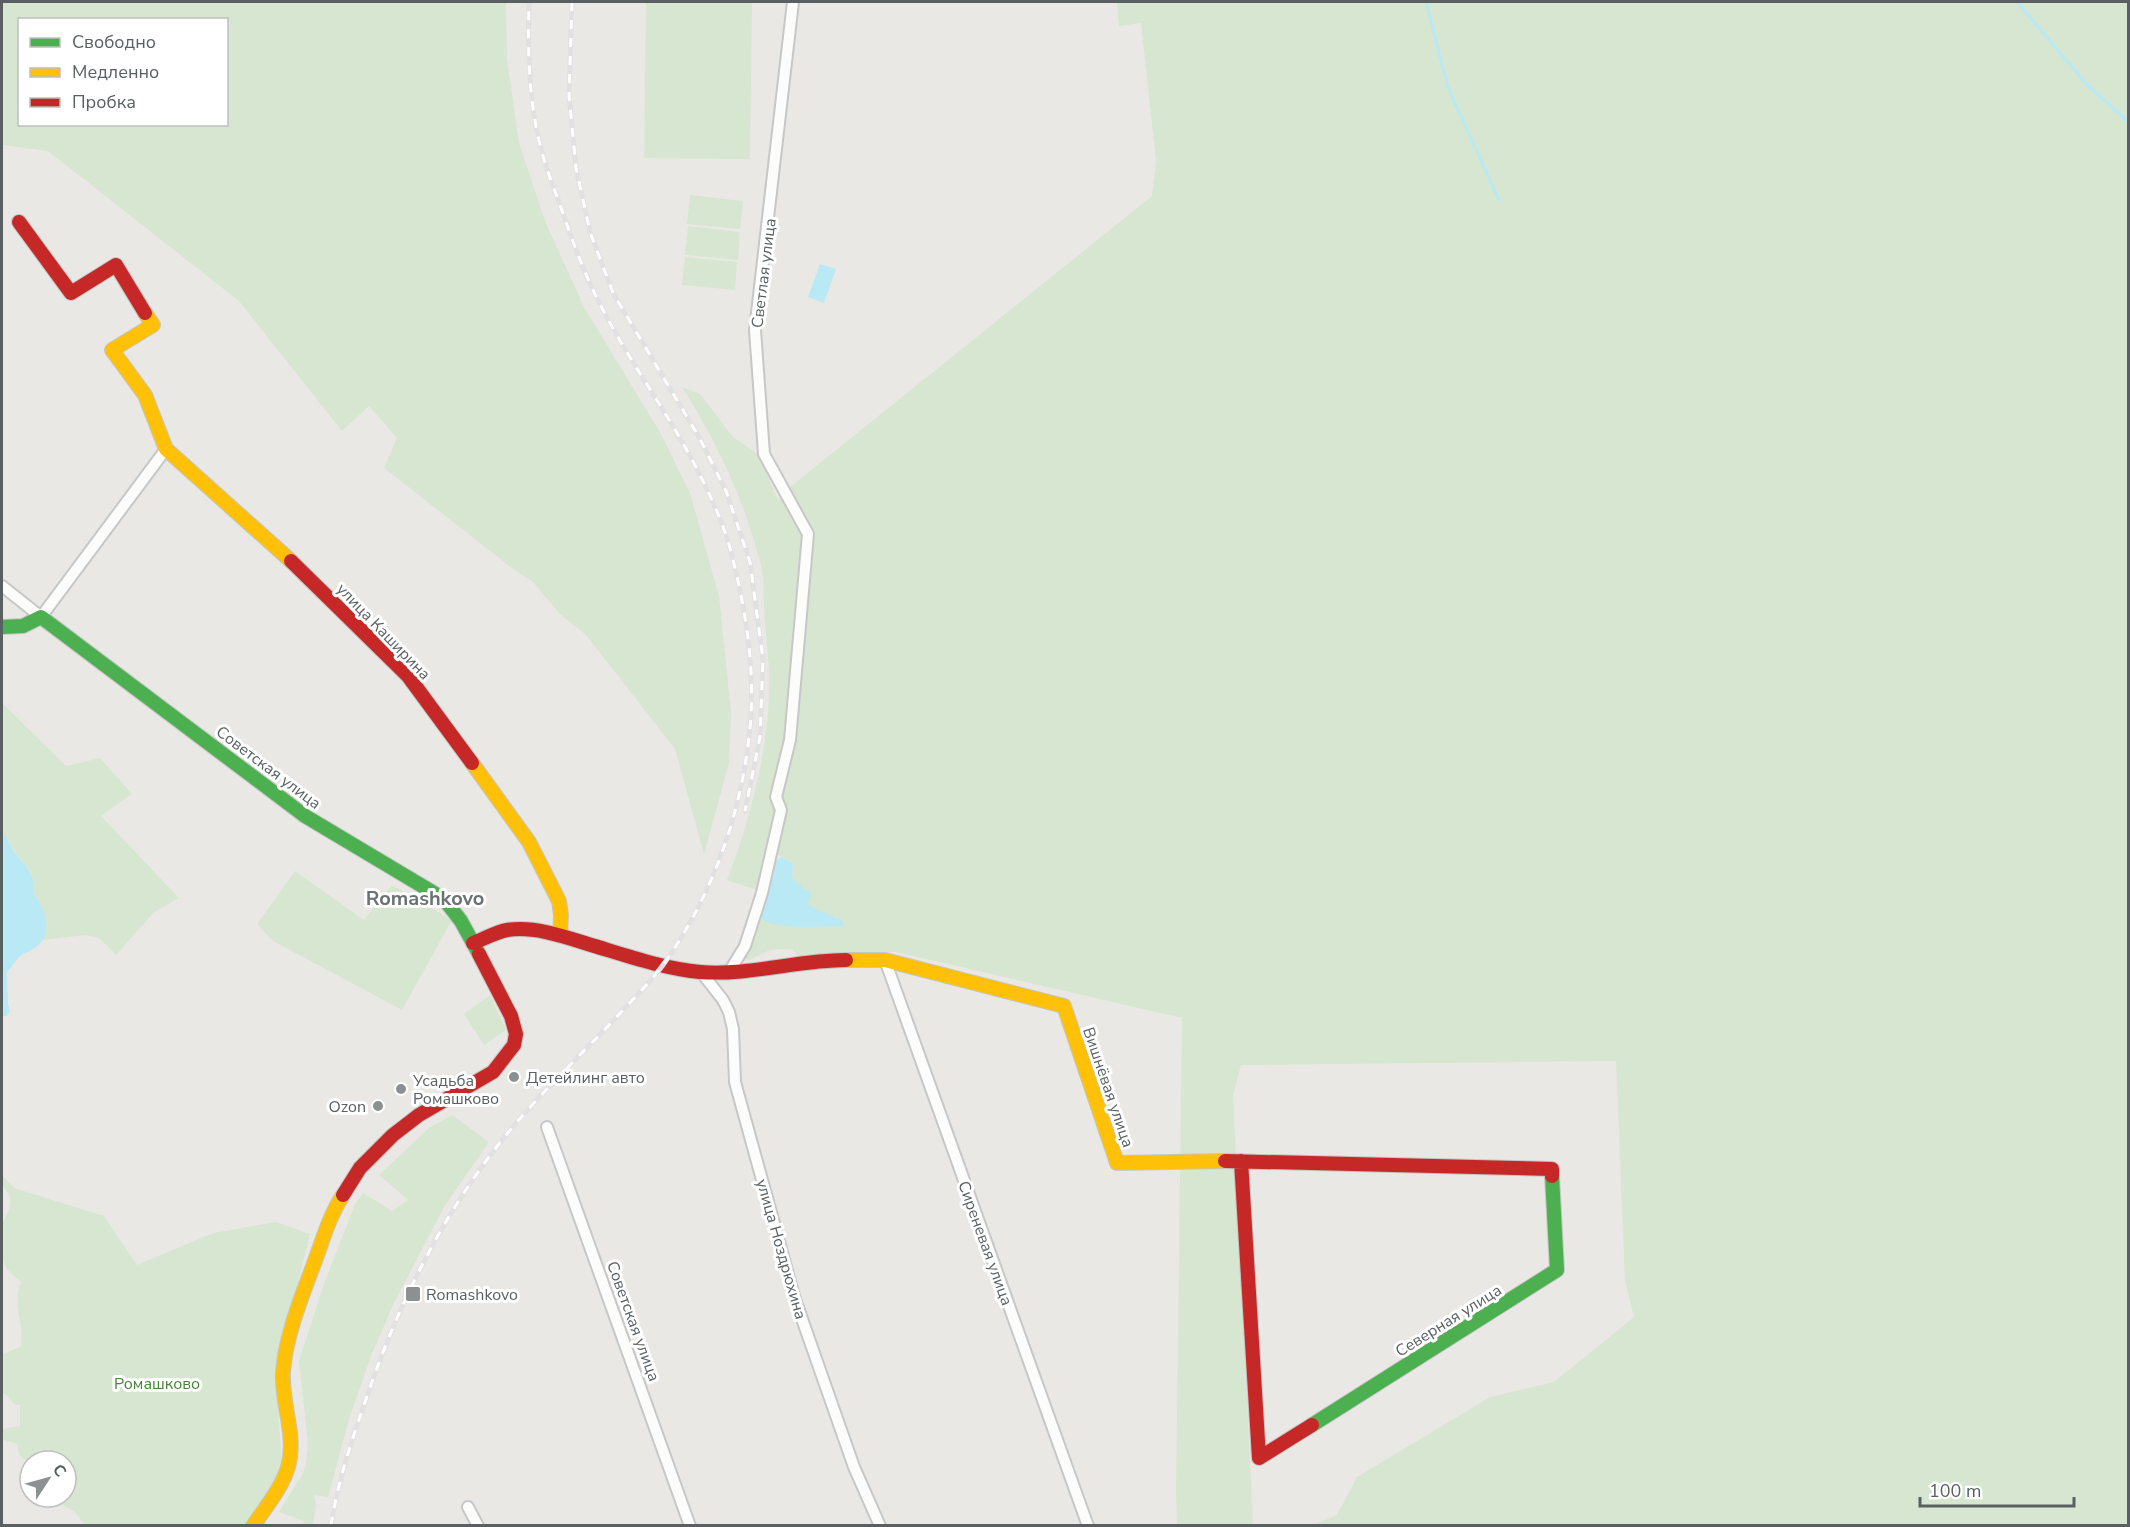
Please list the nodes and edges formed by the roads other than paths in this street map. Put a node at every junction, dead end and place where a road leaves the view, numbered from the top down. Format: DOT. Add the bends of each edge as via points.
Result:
graph roads {
  1 [pos="793,2"];
  2 [pos="19,222"];
  3 [pos="166,449"];
  4 [pos="2,586"];
  5 [pos="41,617"];
  6 [pos="2,627"];
  7 [pos="560,935"];
  8 [pos="473,943"];
  9 [pos="885,960"];
  10 [pos="701,972"];
  11 [pos="729,972"];
  12 [pos="547,1127"];
  13 [pos="1241,1161"];
  14 [pos="468,1507"];
  15 [pos="253,1526"];
  16 [pos="478,1526"];
  17 [pos="690,1526"];
  18 [pos="880,1526"];
  19 [pos="1088,1526"];
  1 -- 11 [label="street, Светлая улица" via="755,330 764,454 808,534 790,740 776,797 781,810 745,946"];
  2 -- 3 [label="street" via="71,293 116,265 153,325 112,350 145,395"];
  3 -- 5 [label="street"];
  3 -- 7 [label="street, улица Каширина" via="296,566 408,676 529,842 559,901"];
  4 -- 5 [label="street"];
  5 -- 6 [label="street" via="23,626"];
  5 -- 8 [label="street, Советская улица" via="305,816 444,899"];
  7 -- 8 [label="street" via="506,930"];
  7 -- 10 [label="street" via="662,966"];
  8 -- 15 [label="street, Советская улица" via="511,1016 516,1034 514,1045 493,1072 393,1134 360,1168 333,1209 286,1351 283,1374 290,1443 288,1467"];
  9 -- 11 [label="street" via="840,960"];
  9 -- 13 [label="street, Вишнёвая улица" via="1064,1006 1117,1163"];
  9 -- 19 [label="street, Сиреневая улица"];
  10 -- 11 [label="street"];
  10 -- 18 [label="street, улица Ноздрюхина" via="729,1012 734,1029 735,1082 794,1296 854,1467"];
  12 -- 17 [label="street, Советская улица"];
  13 -- 13 [label="street, Северная улица" via="1552,1168 1557,1270 1258,1458"];
  14 -- 16 [label="street"];
}
